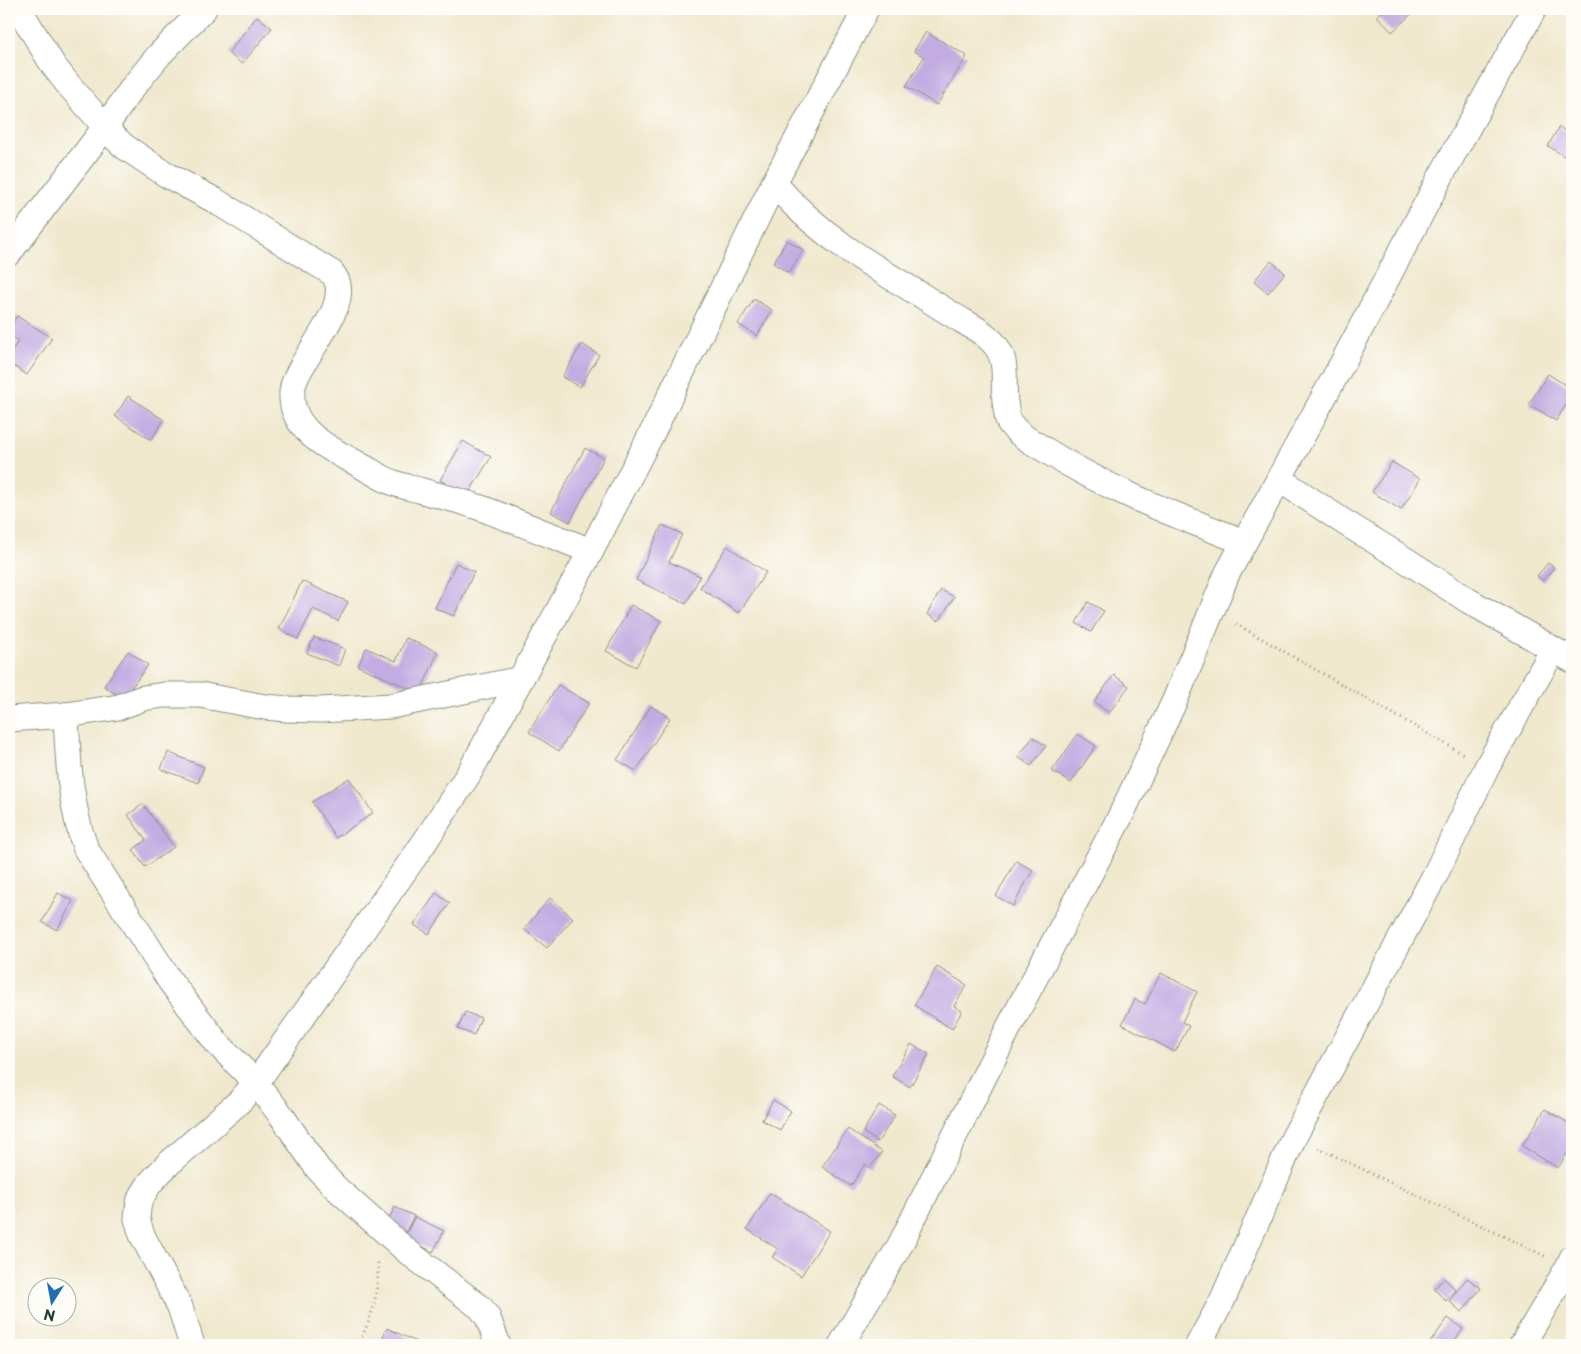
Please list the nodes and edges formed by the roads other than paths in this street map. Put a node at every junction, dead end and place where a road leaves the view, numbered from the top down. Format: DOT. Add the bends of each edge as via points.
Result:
graph roads {
  1 [pos="19,9"];
  2 [pos="204,9"];
  3 [pos="866,9"];
  4 [pos="1534,9"];
  5 [pos="106,126"];
  6 [pos="774,183"];
  7 [pos="9,253"];
  8 [pos="1279,479"];
  9 [pos="1244,542"];
  10 [pos="591,551"];
  11 [pos="1563,655"];
  12 [pos="521,679"];
  13 [pos="66,715"];
  14 [pos="9,718"];
  15 [pos="256,1083"];
  16 [pos="1570,1263"];
  17 [pos="192,1345"];
  18 [pos="498,1345"];
  19 [pos="841,1345"];
  20 [pos="1198,1345"];
  21 [pos="1522,1345"];
  1 -- 5 [label="street" via="53,65"];
  2 -- 5 [label="street" via="159,55"];
  3 -- 6 [label="street"];
  4 -- 8 [label="street"];
  5 -- 7 [label="street"];
  5 -- 10 [label="street" via="125,147 167,175 214,200 337,278 339,294 334,310 306,356 292,391 292,405 313,438 393,483 451,498"];
  6 -- 9 [label="street" via="820,228 995,343 1005,372 1004,397 1008,421 1018,433 1065,463 1108,484"];
  6 -- 10 [label="street"];
  8 -- 9 [label="street"];
  8 -- 11 [label="street" via="1469,601"];
  9 -- 19 [label="street" via="1121,816 1008,1029 900,1245"];
  10 -- 12 [label="street"];
  11 -- 20 [label="street" via="1487,768 1435,875 1294,1137 1222,1301"];
  12 -- 13 [label="street" via="391,706 287,709 200,695 164,695 119,707"];
  12 -- 15 [label="street" via="468,775 429,836"];
  13 -- 14 [label="street"];
  13 -- 15 [label="street" via="70,782 82,840 90,857 170,981 217,1043"];
  15 -- 17 [label="street" via="155,1177 140,1199 137,1218 142,1235 180,1307"];
  15 -- 18 [label="street" via="318,1169 408,1252 481,1308"];
  16 -- 21 [label="street"];
}
